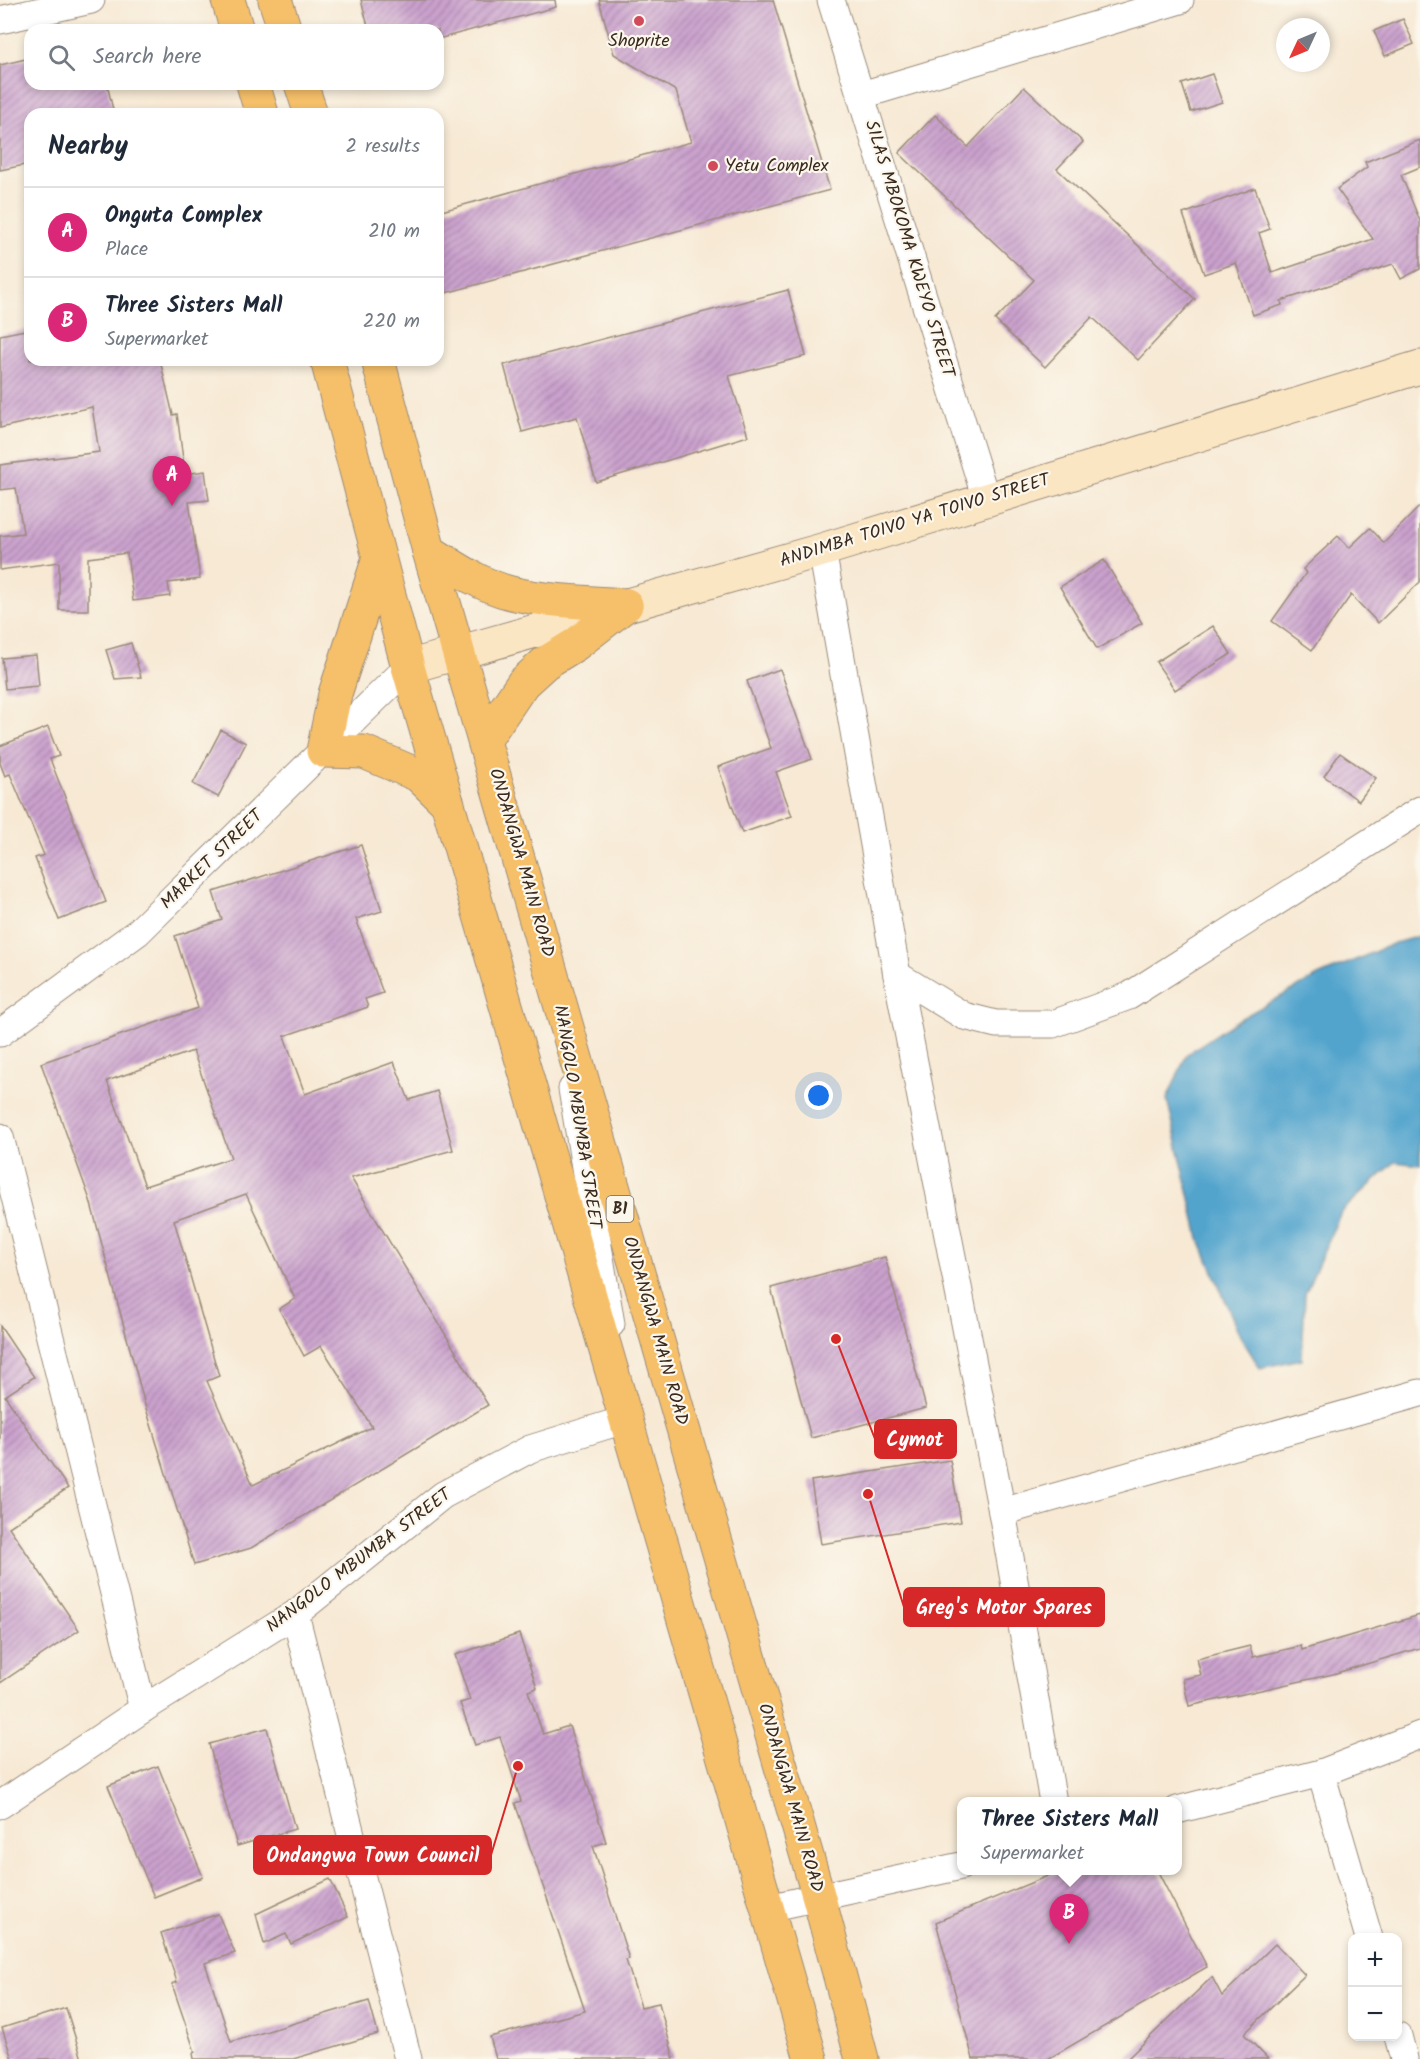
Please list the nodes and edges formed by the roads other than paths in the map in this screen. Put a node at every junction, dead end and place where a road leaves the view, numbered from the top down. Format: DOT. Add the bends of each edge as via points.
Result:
graph roads {
  1 [pos="91,0"];
  2 [pos="228,0"];
  3 [pos="275,0"];
  4 [pos="831,0"];
  5 [pos="1180,0"];
  6 [pos="0,20"];
  7 [pos="235,24"];
  8 [pos="283,24"];
  9 [pos="255,90"];
  10 [pos="303,90"];
  11 [pos="862,95"];
  12 [pos="260,108"];
  13 [pos="309,108"];
  14 [pos="329,366"];
  15 [pos="380,366"];
  16 [pos="1420,367"];
  17 [pos="986,499"];
  18 [pos="822,550"];
  19 [pos="429,551"];
  20 [pos="379,558"];
  21 [pos="626,605"];
  22 [pos="460,653"];
  23 [pos="408,667"];
  24 [pos="485,739"];
  25 [pos="323,751"];
  26 [pos="448,804"];
  27 [pos="1420,810"];
  28 [pos="553,973"];
  29 [pos="897,975"];
  30 [pos="0,1034"];
  31 [pos="0,1137"];
  32 [pos="1420,1393"];
  33 [pos="627,1419"];
  34 [pos="1002,1512"];
  35 [pos="295,1614"];
  36 [pos="143,1709"];
  37 [pos="1420,1735"];
  38 [pos="1321,1773"];
  39 [pos="1052,1797"];
  40 [pos="0,1805"];
  41 [pos="1182,1809"];
  42 [pos="957,1867"];
  43 [pos="819,1898"];
  44 [pos="768,1908"];
  45 [pos="1368,1933"];
  46 [pos="1399,2041"];
  47 [pos="408,2059"];
  48 [pos="811,2059"];
  49 [pos="862,2059"];
  50 [pos="1404,2059"];
  1 -- 6 [label="street"];
  2 -- 7 [label="main road"];
  3 -- 8 [label="main road"];
  4 -- 11 [label="street, SILAS MBOKOMA KWEYO STREET"];
  5 -- 11 [label="street"];
  9 -- 12 [label="main road"];
  10 -- 13 [label="main road"];
  11 -- 17 [label="street, SILAS MBOKOMA KWEYO STREET"];
  14 -- 20 [label="main road"];
  15 -- 19 [label="main road, ONDANGWA MAIN ROAD / B1"];
  16 -- 17 [label="street, ANDIMBA TOIVO YA TOIVO STREET"];
  17 -- 18 [label="street, ANDIMBA TOIVO YA TOIVO STREET"];
  18 -- 21 [label="street, ANDIMBA TOIVO YA TOIVO STREET"];
  18 -- 29 [label="street"];
  19 -- 21 [label="main road" via="461,572 509,593"];
  19 -- 22 [label="main road, ONDANGWA MAIN ROAD / B1"];
  20 -- 23 [label="main road"];
  20 -- 25 [label="main road" via="336,694"];
  21 -- 22 [label="street, ANDIMBA TOIVO YA TOIVO STREET"];
  21 -- 24 [label="main road" via="523,683"];
  22 -- 23 [label="street, ANDIMBA TOIVO YA TOIVO STREET"];
  22 -- 24 [label="main road, ONDANGWA MAIN ROAD / B1"];
  23 -- 25 [label="street, MARKET STREET"];
  23 -- 26 [label="main road"];
  24 -- 28 [label="main road, ONDANGWA MAIN ROAD / B1"];
  25 -- 26 [label="main road" via="364,752 418,775"];
  25 -- 30 [label="street, MARKET STREET" via="138,932"];
  26 -- 33 [label="main road"];
  27 -- 29 [label="street" via="1129,996 1053,1024 996,1024 964,1016"];
  28 -- 33 [label="street, NANGOLO MBUMBA STREET"];
  28 -- 43 [label="main road, ONDANGWA MAIN ROAD / B1"];
  29 -- 34 [label="street"];
  31 -- 36 [label="street"];
  32 -- 34 [label="street"];
  33 -- 35 [label="street, NANGOLO MBUMBA STREET" via="530,1449 443,1495"];
  33 -- 44 [label="main road"];
  34 -- 39 [label="street"];
  35 -- 36 [label="street, NANGOLO MBUMBA STREET"];
  35 -- 47 [label="street"];
  36 -- 40 [label="street, NANGOLO MBUMBA STREET"];
  37 -- 38 [label="street"];
  38 -- 41 [label="street"];
  38 -- 45 [label="street"];
  42 -- 43 [label="street"];
  43 -- 44 [label="street"];
  43 -- 49 [label="main road, ONDANGWA MAIN ROAD / B1"];
  44 -- 48 [label="main road"];
  46 -- 50 [label="street"];
}
